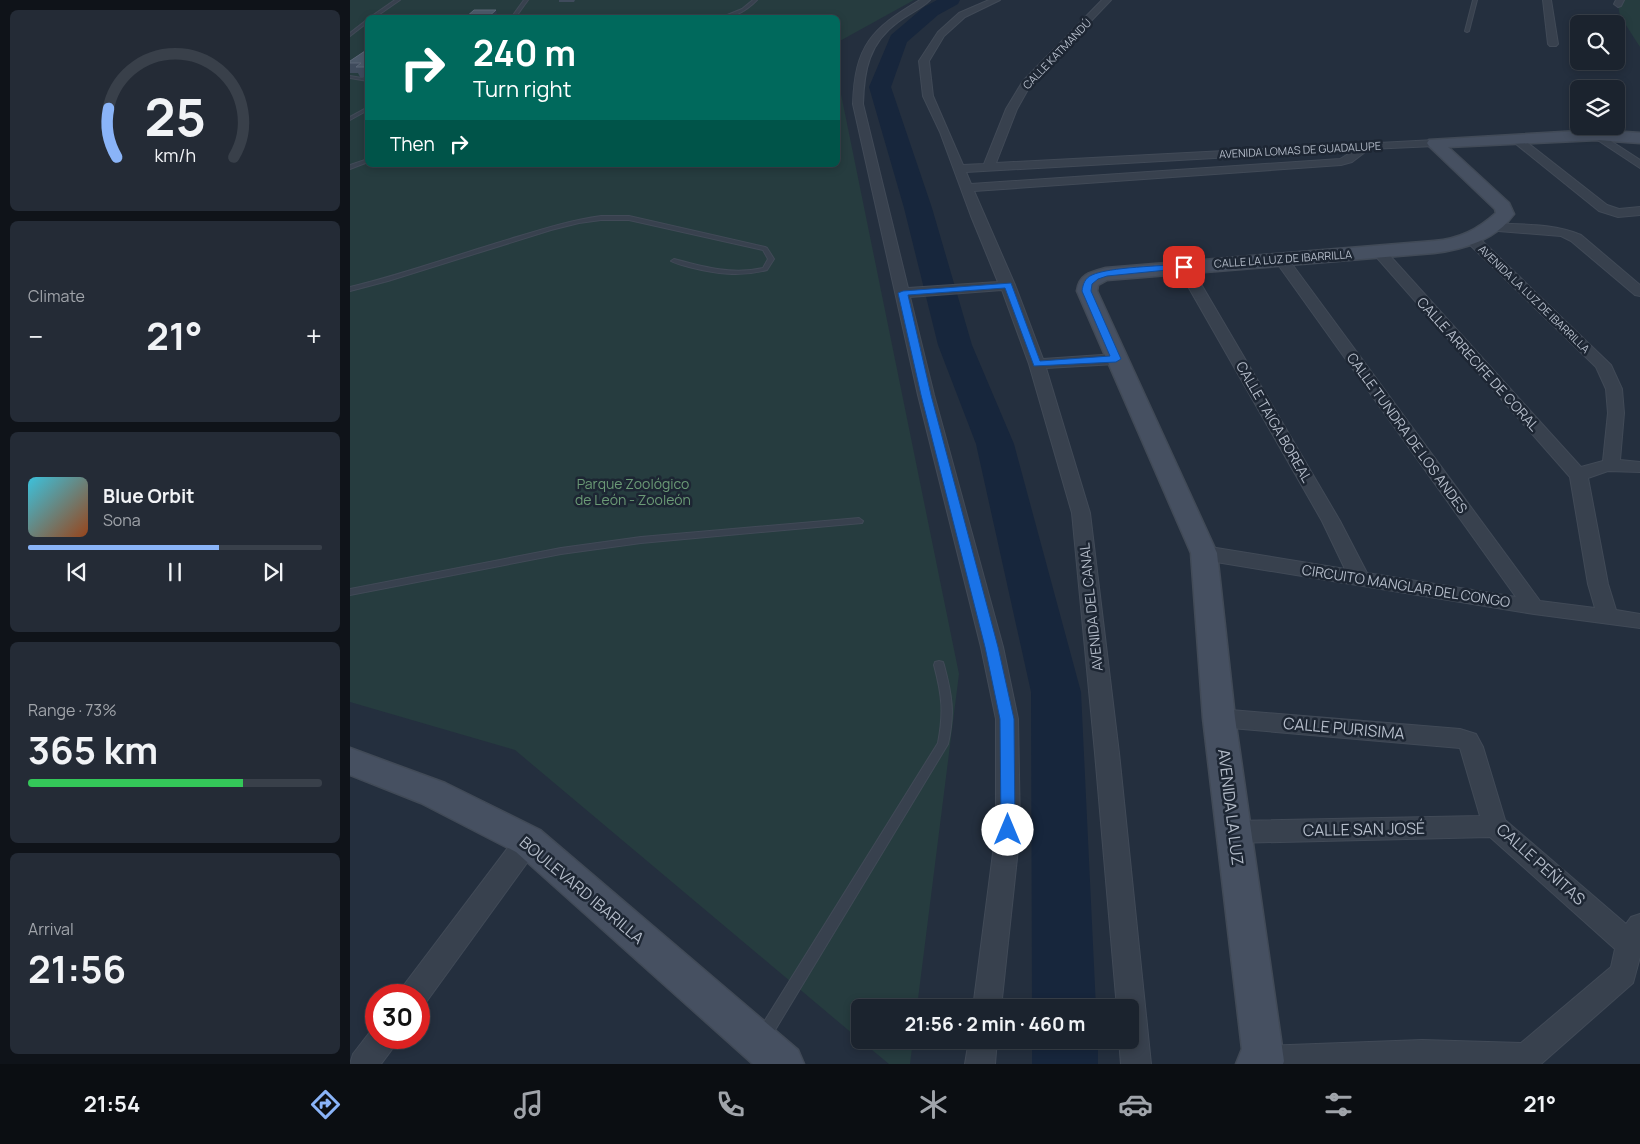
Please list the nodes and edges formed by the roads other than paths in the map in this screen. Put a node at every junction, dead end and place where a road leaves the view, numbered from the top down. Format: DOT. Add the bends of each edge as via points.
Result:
graph roads {
  1 [pos="398,0"];
  2 [pos="526,0"];
  3 [pos="755,0"];
  4 [pos="926,0"];
  5 [pos="996,0"];
  6 [pos="1107,0"];
  7 [pos="1475,0"];
  8 [pos="1547,0"];
  9 [pos="376,15"];
  10 [pos="515,15"];
  11 [pos="730,15"];
  12 [pos="365,22"];
  13 [pos="1467,31"];
  14 [pos="350,35"];
  15 [pos="1553,44"];
  16 [pos="350,77"];
  17 [pos="365,80"];
  18 [pos="365,110"];
  19 [pos="350,119"];
  20 [pos="1597,135"];
  21 [pos="1515,138"];
  22 [pos="1640,138"];
  23 [pos="1435,144"];
  24 [pos="1367,147"];
  25 [pos="365,161"];
  26 [pos="1640,165"];
  27 [pos="350,167"];
  28 [pos="989,167"];
  29 [pos="960,169"];
  30 [pos="967,188"];
  31 [pos="1640,211"];
  32 [pos="1491,227"];
  33 [pos="1473,240"];
  34 [pos="1378,251"];
  35 [pos="1281,258"];
  36 [pos="674,261"];
  37 [pos="1184,267"];
  38 [pos="1008,285"];
  39 [pos="350,289"];
  40 [pos="1640,292"];
  41 [pos="910,293"];
  42 [pos="1116,359"];
  43 [pos="1037,364"];
  44 [pos="1612,464"];
  45 [pos="1640,467"];
  46 [pos="1579,476"];
  47 [pos="858,520"];
  48 [pos="1204,553"];
  49 [pos="1360,580"];
  50 [pos="350,592"];
  51 [pos="1534,607"];
  52 [pos="1608,617"];
  53 [pos="1640,621"];
  54 [pos="939,665"];
  55 [pos="1219,718"];
  56 [pos="1468,741"];
  57 [pos="350,760"];
  58 [pos="1495,826"];
  59 [pos="1233,832"];
  60 [pos="528,841"];
  61 [pos="1635,935"];
  62 [pos="422,984"];
  63 [pos="988,999"];
  64 [pos="375,1049"];
  65 [pos="982,1049"];
  66 [pos="772,1053"];
  67 [pos="1529,1061"];
  68 [pos="1260,1063"];
  69 [pos="363,1064"];
  70 [pos="980,1064"];
  71 [pos="1136,1064"];
  1 -- 9 [label="lane"];
  2 -- 10 [label="lane"];
  3 -- 11 [label="lane"];
  4 -- 41 [label="street" via="887,25 872,42 862,58 857,81 860,112"];
  5 -- 29 [label="street" via="962,15 941,34 924,61 928,96"];
  6 -- 28 [label="street, CALLE KATMANDÚ" via="1024,84"];
  7 -- 13 [label="lane"];
  8 -- 15 [label="street"];
  12 -- 14 [label="lane"];
  16 -- 17 [label="lane"];
  18 -- 19 [label="lane"];
  20 -- 21 [label="street, AVENIDA LOMAS DE GUADALUPE"];
  20 -- 22 [label="street, AVENIDA LOMAS DE GUADALUPE"];
  20 -- 26 [label="street"];
  21 -- 23 [label="street, AVENIDA LOMAS DE GUADALUPE"];
  21 -- 31 [label="street" via="1603,208 1618,213"];
  23 -- 24 [label="street, AVENIDA LOMAS DE GUADALUPE"];
  23 -- 32 [label="street, AVENIDA LA LUZ DE IBARRILLA" via="1503,207 1505,214"];
  24 -- 28 [label="street, AVENIDA LOMAS DE GUADALUPE"];
  24 -- 30 [label="street" via="1341,162"];
  25 -- 27 [label="lane"];
  28 -- 29 [label="street, AVENIDA LOMAS DE GUADALUPE"];
  29 -- 30 [label="street, AVENIDA DEL CANAL"];
  30 -- 38 [label="street, AVENIDA DEL CANAL"];
  32 -- 33 [label="street, AVENIDA LA LUZ DE IBARRILLA"];
  32 -- 40 [label="street" via="1565,233 1576,238"];
  33 -- 34 [label="street, CALLE LA LUZ DE IBARRILLA" via="1456,245"];
  33 -- 44 [label="street, AVENIDA LA LUZ DE IBARRILLA" via="1603,366 1614,389 1616,413"];
  34 -- 35 [label="street, CALLE LA LUZ DE IBARRILLA"];
  34 -- 46 [label="street, CALLE ARRECIFE DE CORAL"];
  35 -- 37 [label="street, CALLE LA LUZ DE IBARRILLA"];
  35 -- 51 [label="street, CALLE TUNDRA DE LOS ANDES"];
  36 -- 39 [label="lane" via="730,275 765,269 771,259 765,249 630,218 601,218 557,227"];
  37 -- 42 [label="street, CALLE LA LUZ DE IBARRILLA" via="1106,274 1088,283 1087,291"];
  37 -- 49 [label="street, CALLE TAIGA BOREAL" via="1331,521"];
  38 -- 41 [label="street"];
  38 -- 43 [label="street, AVENIDA DEL CANAL"];
  41 -- 63 [label="street" via="926,395 992,647 1007,719 1008,830"];
  42 -- 43 [label="street"];
  42 -- 48 [label="street, CALLE LA LUZ DE IBARRILLA"];
  43 -- 71 [label="street, AVENIDA DEL CANAL" via="1082,513"];
  44 -- 45 [label="street"];
  44 -- 46 [label="street" via="1592,467"];
  46 -- 52 [label="street" via="1598,584"];
  47 -- 50 [label="lane" via="641,540 561,551"];
  48 -- 49 [label="street, CIRCUITO MANGLAR DEL CONGO"];
  48 -- 55 [label="street, AVENIDA LA LUZ"];
  49 -- 51 [label="street, CIRCUITO MANGLAR DEL CONGO"];
  51 -- 52 [label="street, CIRCUITO MANGLAR DEL CONGO"];
  52 -- 53 [label="street"];
  54 -- 66 [label="lane" via="948,698 949,718 943,744"];
  55 -- 56 [label="street, CALLE PURISIMA"];
  55 -- 59 [label="street, AVENIDA LA LUZ"];
  56 -- 58 [label="street, CALLE PEÑITAS"];
  57 -- 60 [label="street, BOULEVARD IBARILLA" via="433,792"];
  58 -- 59 [label="street, CALLE SAN JOSÉ"];
  58 -- 61 [label="street, CALLE PEÑITAS"];
  59 -- 68 [label="street, AVENIDA LA LUZ"];
  60 -- 62 [label="street"];
  60 -- 66 [label="street, BOULEVARD IBARILLA"];
  61 -- 67 [label="street" via="1623,974"];
  64 -- 69 [label="street"];
  65 -- 70 [label="street"];
  67 -- 68 [label="street" via="1422,1054"];
}
